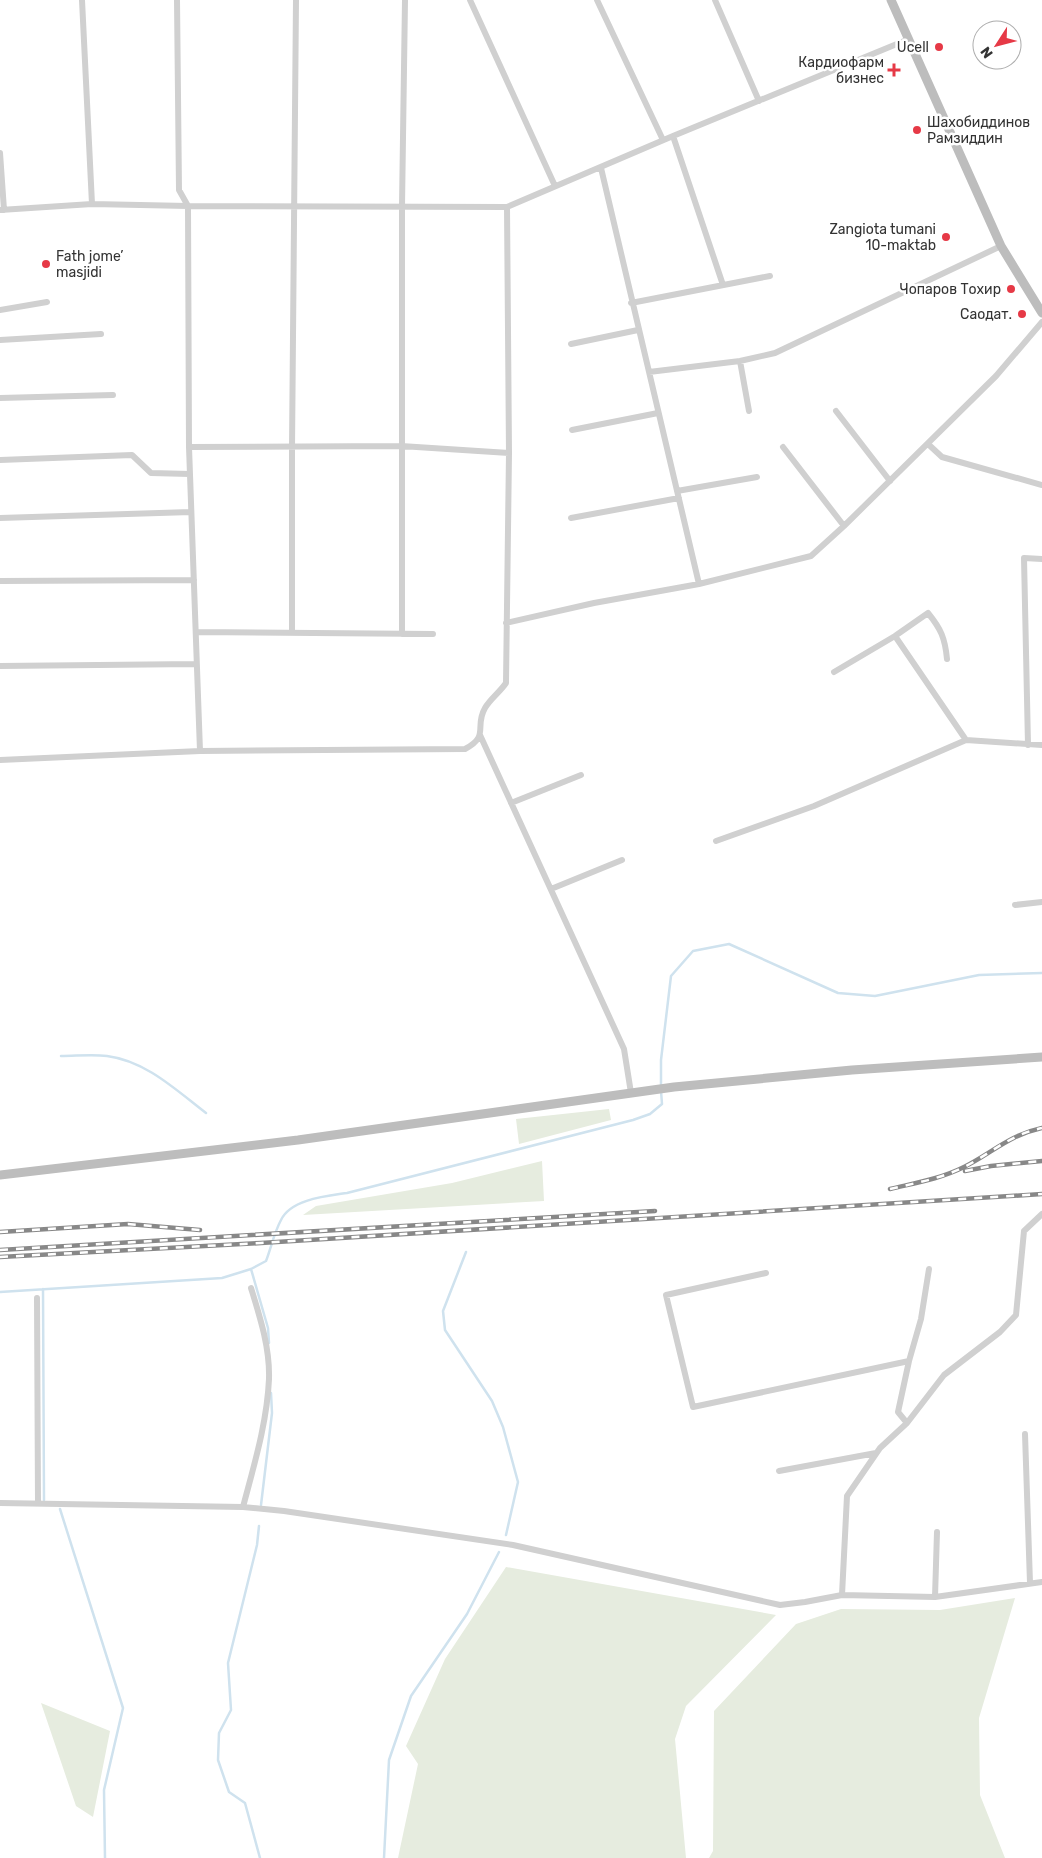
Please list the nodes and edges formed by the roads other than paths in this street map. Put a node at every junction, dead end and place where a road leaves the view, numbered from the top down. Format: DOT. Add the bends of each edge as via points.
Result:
graph roads {
  1 [pos="82,0"];
  2 [pos="177,0"];
  3 [pos="296,0"];
  4 [pos="406,0"];
  5 [pos="470,0"];
  6 [pos="597,0"];
  7 [pos="715,0"];
  8 [pos="891,0"];
  9 [pos="909,40"];
  10 [pos="759,101"];
  11 [pos="673,136"];
  12 [pos="663,140"];
  13 [pos="0,153"];
  14 [pos="600,168"];
  15 [pos="555,186"];
  16 [pos="92,204"];
  17 [pos="188,206"];
  18 [pos="402,206"];
  19 [pos="295,207"];
  20 [pos="507,207"];
  21 [pos="2,210"];
  22 [pos="1002,246"];
  23 [pos="770,276"];
  24 [pos="723,285"];
  25 [pos="47,302"];
  26 [pos="631,303"];
  27 [pos="1040,306"];
  28 [pos="0,310"];
  29 [pos="1042,322"];
  30 [pos="638,330"];
  31 [pos="100,334"];
  32 [pos="0,340"];
  33 [pos="571,344"];
  34 [pos="740,361"];
  35 [pos="649,372"];
  36 [pos="113,395"];
  37 [pos="0,398"];
  38 [pos="749,411"];
  39 [pos="836,411"];
  40 [pos="658,413"];
  41 [pos="572,430"];
  42 [pos="928,444"];
  43 [pos="402,446"];
  44 [pos="189,447"];
  45 [pos="783,447"];
  46 [pos="292,448"];
  47 [pos="509,453"];
  48 [pos="0,460"];
  49 [pos="190,474"];
  50 [pos="757,477"];
  51 [pos="890,481"];
  52 [pos="1042,485"];
  53 [pos="678,494"];
  54 [pos="191,512"];
  55 [pos="0,518"];
  56 [pos="571,518"];
  57 [pos="844,526"];
  58 [pos="1042,559"];
  59 [pos="194,580"];
  60 [pos="0,581"];
  61 [pos="699,584"];
  62 [pos="506,623"];
  63 [pos="196,632"];
  64 [pos="292,633"];
  65 [pos="402,634"];
  66 [pos="433,634"];
  67 [pos="895,636"];
  68 [pos="947,659"];
  69 [pos="196,664"];
  70 [pos="0,666"];
  71 [pos="834,672"];
  72 [pos="480,735"];
  73 [pos="966,740"];
  74 [pos="1042,745"];
  75 [pos="1028,746"];
  76 [pos="200,751"];
  77 [pos="0,760"];
  78 [pos="581,775"];
  79 [pos="512,803"];
  80 [pos="716,841"];
  81 [pos="622,860"];
  82 [pos="551,889"];
  83 [pos="1042,902"];
  84 [pos="1015,905"];
  85 [pos="1042,1057"];
  86 [pos="631,1093"];
  87 [pos="0,1175"];
  88 [pos="1042,1214"];
  89 [pos="929,1269"];
  90 [pos="766,1273"];
  91 [pos="251,1288"];
  92 [pos="37,1298"];
  93 [pos="909,1361"];
  94 [pos="907,1423"];
  95 [pos="1025,1434"];
  96 [pos="876,1453"];
  97 [pos="779,1470"];
  98 [pos="0,1503"];
  99 [pos="38,1503"];
  100 [pos="243,1507"];
  101 [pos="937,1532"];
  102 [pos="1042,1582"];
  103 [pos="1030,1583"];
  104 [pos="842,1595"];
  105 [pos="935,1597"];
  1 -- 16 [label="street"];
  2 -- 17 [label="street" via="179,190"];
  3 -- 19 [label="street"];
  4 -- 18 [label="street"];
  5 -- 15 [label="street"];
  6 -- 12 [label="street"];
  7 -- 10 [label="street"];
  8 -- 9 [label="main road"];
  9 -- 10 [label="street"];
  9 -- 22 [label="main road"];
  10 -- 11 [label="street"];
  11 -- 12 [label="street"];
  11 -- 24 [label="street"];
  12 -- 14 [label="street"];
  13 -- 21 [label="street"];
  14 -- 15 [label="street"];
  14 -- 26 [label="street"];
  15 -- 20 [label="street"];
  16 -- 17 [label="street"];
  16 -- 21 [label="street"];
  17 -- 19 [label="street"];
  17 -- 44 [label="street"];
  18 -- 19 [label="street"];
  18 -- 20 [label="street"];
  18 -- 43 [label="street"];
  19 -- 46 [label="street"];
  20 -- 47 [label="street"];
  22 -- 27 [label="main road"];
  22 -- 34 [label="street" via="775,353"];
  23 -- 24 [label="street"];
  24 -- 26 [label="street"];
  25 -- 28 [label="street"];
  26 -- 30 [label="street"];
  29 -- 42 [label="street" via="996,376"];
  30 -- 33 [label="street"];
  30 -- 35 [label="street"];
  31 -- 32 [label="street"];
  34 -- 35 [label="street"];
  34 -- 38 [label="street"];
  35 -- 40 [label="street"];
  36 -- 37 [label="street"];
  39 -- 51 [label="street"];
  40 -- 41 [label="street"];
  40 -- 53 [label="street"];
  42 -- 51 [label="street"];
  42 -- 52 [label="street" via="942,457"];
  43 -- 46 [label="street"];
  43 -- 47 [label="street"];
  43 -- 65 [label="street"];
  44 -- 46 [label="street"];
  44 -- 49 [label="street"];
  45 -- 57 [label="street"];
  46 -- 64 [label="street"];
  47 -- 62 [label="street"];
  48 -- 49 [label="street" via="132,455 151,473"];
  49 -- 54 [label="street"];
  50 -- 53 [label="street"];
  51 -- 57 [label="street"];
  53 -- 56 [label="street"];
  53 -- 61 [label="street"];
  54 -- 55 [label="street"];
  54 -- 59 [label="street"];
  57 -- 61 [label="street" via="811,556"];
  58 -- 75 [label="street" via="1024,558"];
  59 -- 60 [label="street"];
  59 -- 63 [label="street"];
  61 -- 62 [label="street"];
  62 -- 72 [label="street" via="506,683 486,707 481,718"];
  63 -- 64 [label="street"];
  63 -- 69 [label="street"];
  64 -- 65 [label="street"];
  65 -- 66 [label="street"];
  67 -- 68 [label="street" via="928,613 946,640"];
  67 -- 71 [label="street"];
  67 -- 73 [label="street"];
  69 -- 70 [label="street"];
  69 -- 76 [label="street"];
  72 -- 76 [label="street" via="475,744 465,749"];
  72 -- 79 [label="street"];
  73 -- 75 [label="street"];
  73 -- 80 [label="street" via="814,806"];
  74 -- 75 [label="street"];
  76 -- 77 [label="street"];
  78 -- 79 [label="street"];
  79 -- 82 [label="street"];
  81 -- 82 [label="street"];
  82 -- 86 [label="street" via="624,1050"];
  83 -- 84 [label="street"];
  85 -- 86 [label="main road" via="852,1070"];
  86 -- 87 [label="main road" via="298,1140"];
  88 -- 94 [label="street" via="1024,1231 1016,1315 1000,1332 944,1375"];
  89 -- 93 [label="street" via="921,1319"];
  90 -- 93 [label="street" via="666,1295 693,1406"];
  91 -- 100 [label="street" via="264,1334 269,1378 261,1440"];
  92 -- 99 [label="street"];
  93 -- 94 [label="street" via="898,1412"];
  94 -- 96 [label="street"];
  95 -- 103 [label="street"];
  96 -- 97 [label="street"];
  96 -- 104 [label="street" via="847,1496"];
  98 -- 99 [label="street"];
  99 -- 100 [label="street"];
  100 -- 104 [label="street" via="514,1546 780,1605"];
  101 -- 105 [label="street"];
  102 -- 103 [label="street"];
  103 -- 105 [label="street"];
  104 -- 105 [label="street"];
}
